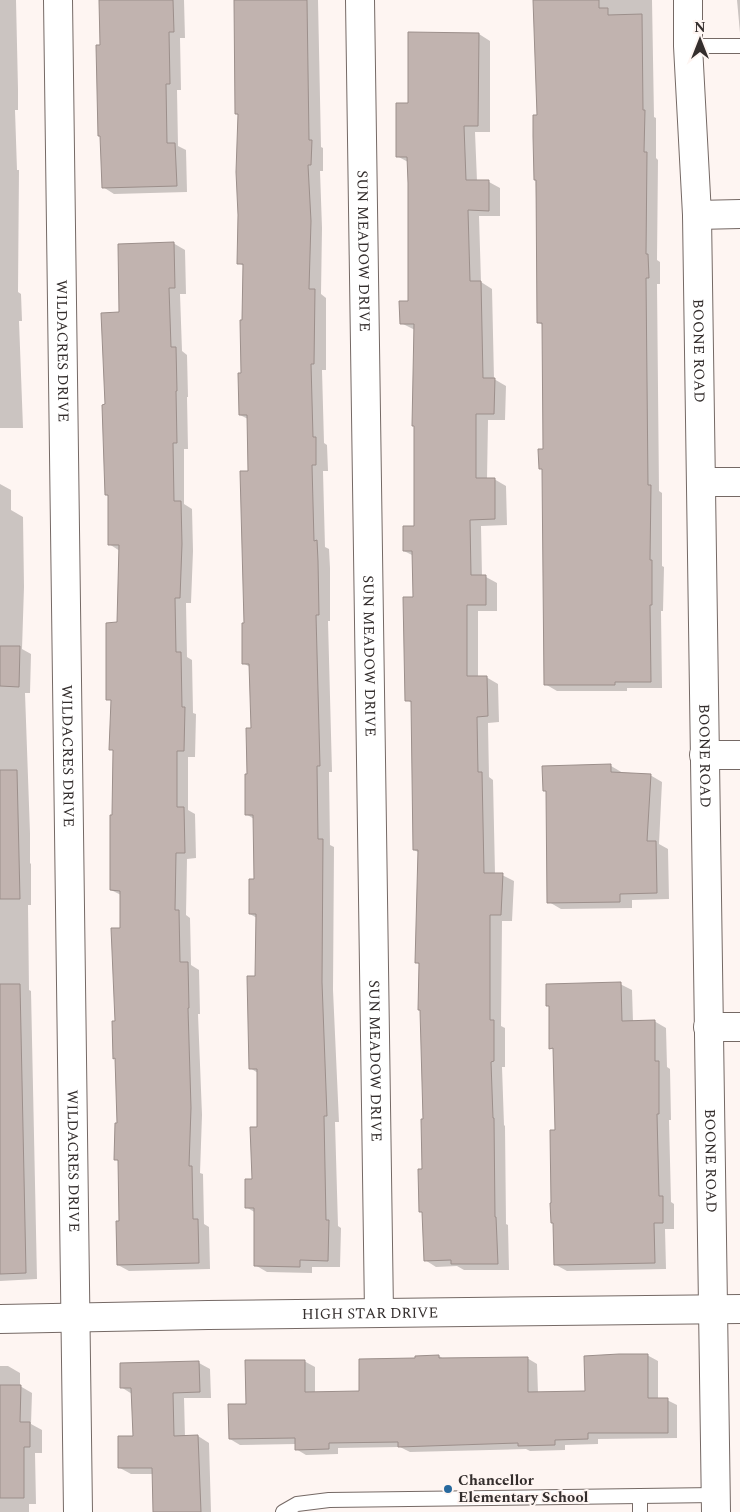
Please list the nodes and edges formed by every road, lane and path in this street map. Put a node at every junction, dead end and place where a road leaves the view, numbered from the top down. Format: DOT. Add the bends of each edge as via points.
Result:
graph roads {
  1 [pos="58,0"];
  2 [pos="360,0"];
  3 [pos="688,0"];
  4 [pos="688,46"];
  5 [pos="740,46"];
  6 [pos="740,214"];
  7 [pos="697,215"];
  8 [pos="701,482"];
  9 [pos="740,482"];
  10 [pos="704,755"];
  11 [pos="740,755"];
  12 [pos="708,1027"];
  13 [pos="740,1027"];
  14 [pos="712,1310"];
  15 [pos="740,1310"];
  16 [pos="379,1313"];
  17 [pos="75,1318"];
  18 [pos="0,1319"];
  19 [pos="640,1496"];
  20 [pos="716,1503"];
  21 [pos="78,1512"];
  22 [pos="283,1512"];
  23 [pos="640,1512"];
  1 -- 17 [label="street, WILDACRES DRIVE"];
  2 -- 16 [label="street, SUN MEADOW DRIVE"];
  3 -- 4 [label="street, BOONE ROAD"];
  4 -- 5 [label="lane"];
  4 -- 7 [label="street, BOONE ROAD"];
  6 -- 7 [label="street"];
  7 -- 8 [label="street, BOONE ROAD"];
  8 -- 9 [label="street"];
  8 -- 10 [label="street, BOONE ROAD"];
  10 -- 11 [label="street"];
  10 -- 12 [label="street, BOONE ROAD"];
  12 -- 13 [label="street"];
  12 -- 14 [label="street, BOONE ROAD"];
  14 -- 15 [label="street, HIGH STAR DRIVE"];
  14 -- 16 [label="street, HIGH STAR DRIVE"];
  14 -- 20 [label="street, BOONE ROAD"];
  16 -- 17 [label="street, HIGH STAR DRIVE"];
  17 -- 18 [label="street, HIGH STAR DRIVE"];
  17 -- 21 [label="street, WILDACRES DRIVE"];
  19 -- 20 [label="lane"];
  19 -- 22 [label="lane" via="329,1500 297,1504"];
  19 -- 23 [label="lane"];
}
